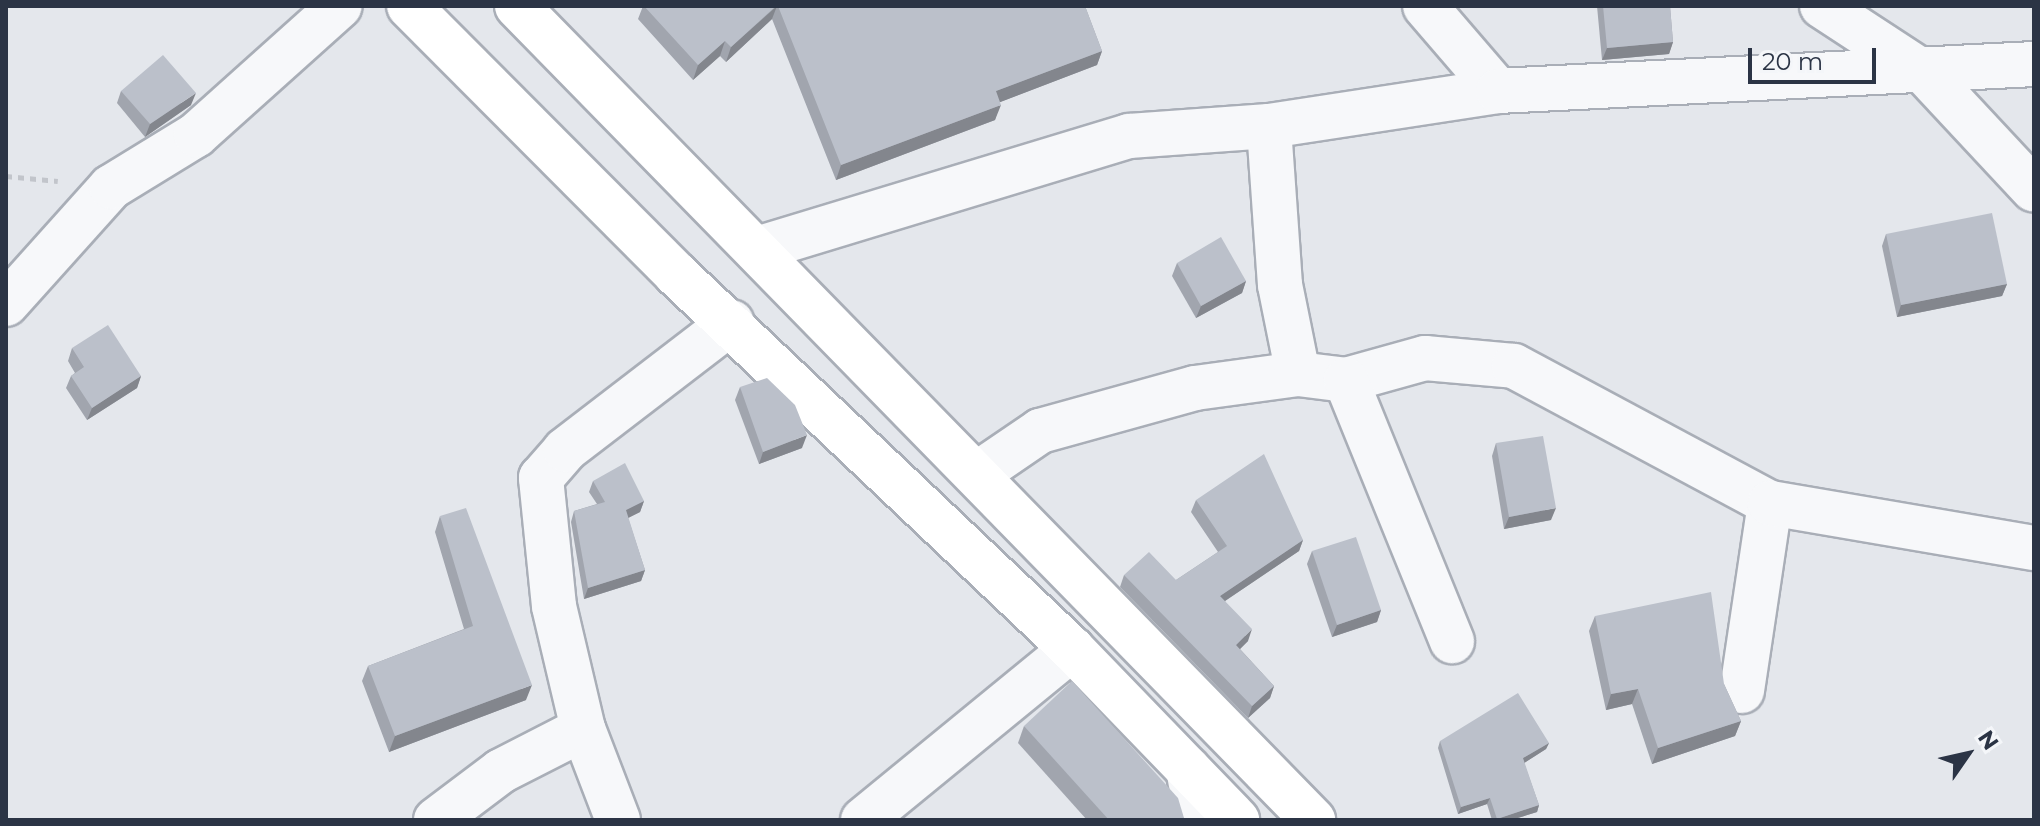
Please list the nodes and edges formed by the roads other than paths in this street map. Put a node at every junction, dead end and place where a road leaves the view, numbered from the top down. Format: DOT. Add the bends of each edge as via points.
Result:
graph roads {
  1 [pos="340,6"];
  2 [pos="409,6"];
  3 [pos="517,6"];
  4 [pos="1425,6"];
  5 [pos="1822,6"];
  6 [pos="2034,64"];
  7 [pos="1926,74"];
  8 [pos="1498,91"];
  9 [pos="1269,126"];
  10 [pos="2034,190"];
  11 [pos="757,249"];
  12 [pos="6,304"];
  13 [pos="732,322"];
  14 [pos="1298,374"];
  15 [pos="1346,380"];
  16 [pos="980,472"];
  17 [pos="1770,503"];
  18 [pos="2034,548"];
  19 [pos="1452,641"];
  20 [pos="1072,649"];
  21 [pos="1742,691"];
  22 [pos="583,729"];
  23 [pos="1188,769"];
  24 [pos="436,820"];
  25 [pos="618,820"];
  26 [pos="863,820"];
  27 [pos="1198,820"];
  28 [pos="1237,820"];
  29 [pos="1313,820"];
  1 -- 12 [label="street" via="196,135 111,187"];
  2 -- 13 [label="main road"];
  3 -- 11 [label="main road"];
  4 -- 8 [label="street"];
  5 -- 7 [label="street"];
  6 -- 7 [label="street"];
  7 -- 8 [label="street"];
  7 -- 10 [label="street"];
  8 -- 9 [label="street"];
  9 -- 11 [label="street" via="1129,136"];
  9 -- 14 [label="street" via="1280,285"];
  11 -- 16 [label="main road"];
  13 -- 20 [label="main road"];
  13 -- 22 [label="street" via="565,450 541,478 554,606"];
  14 -- 15 [label="street"];
  14 -- 16 [label="street" via="1195,388 1040,431"];
  15 -- 17 [label="street" via="1425,358 1514,366"];
  15 -- 19 [label="street"];
  16 -- 29 [label="main road"];
  17 -- 18 [label="street"];
  17 -- 21 [label="street"];
  20 -- 23 [label="main road"];
  20 -- 26 [label="street"];
  22 -- 24 [label="street" via="501,771"];
  22 -- 25 [label="street"];
  23 -- 27 [label="street"];
  23 -- 28 [label="main road"];
}
